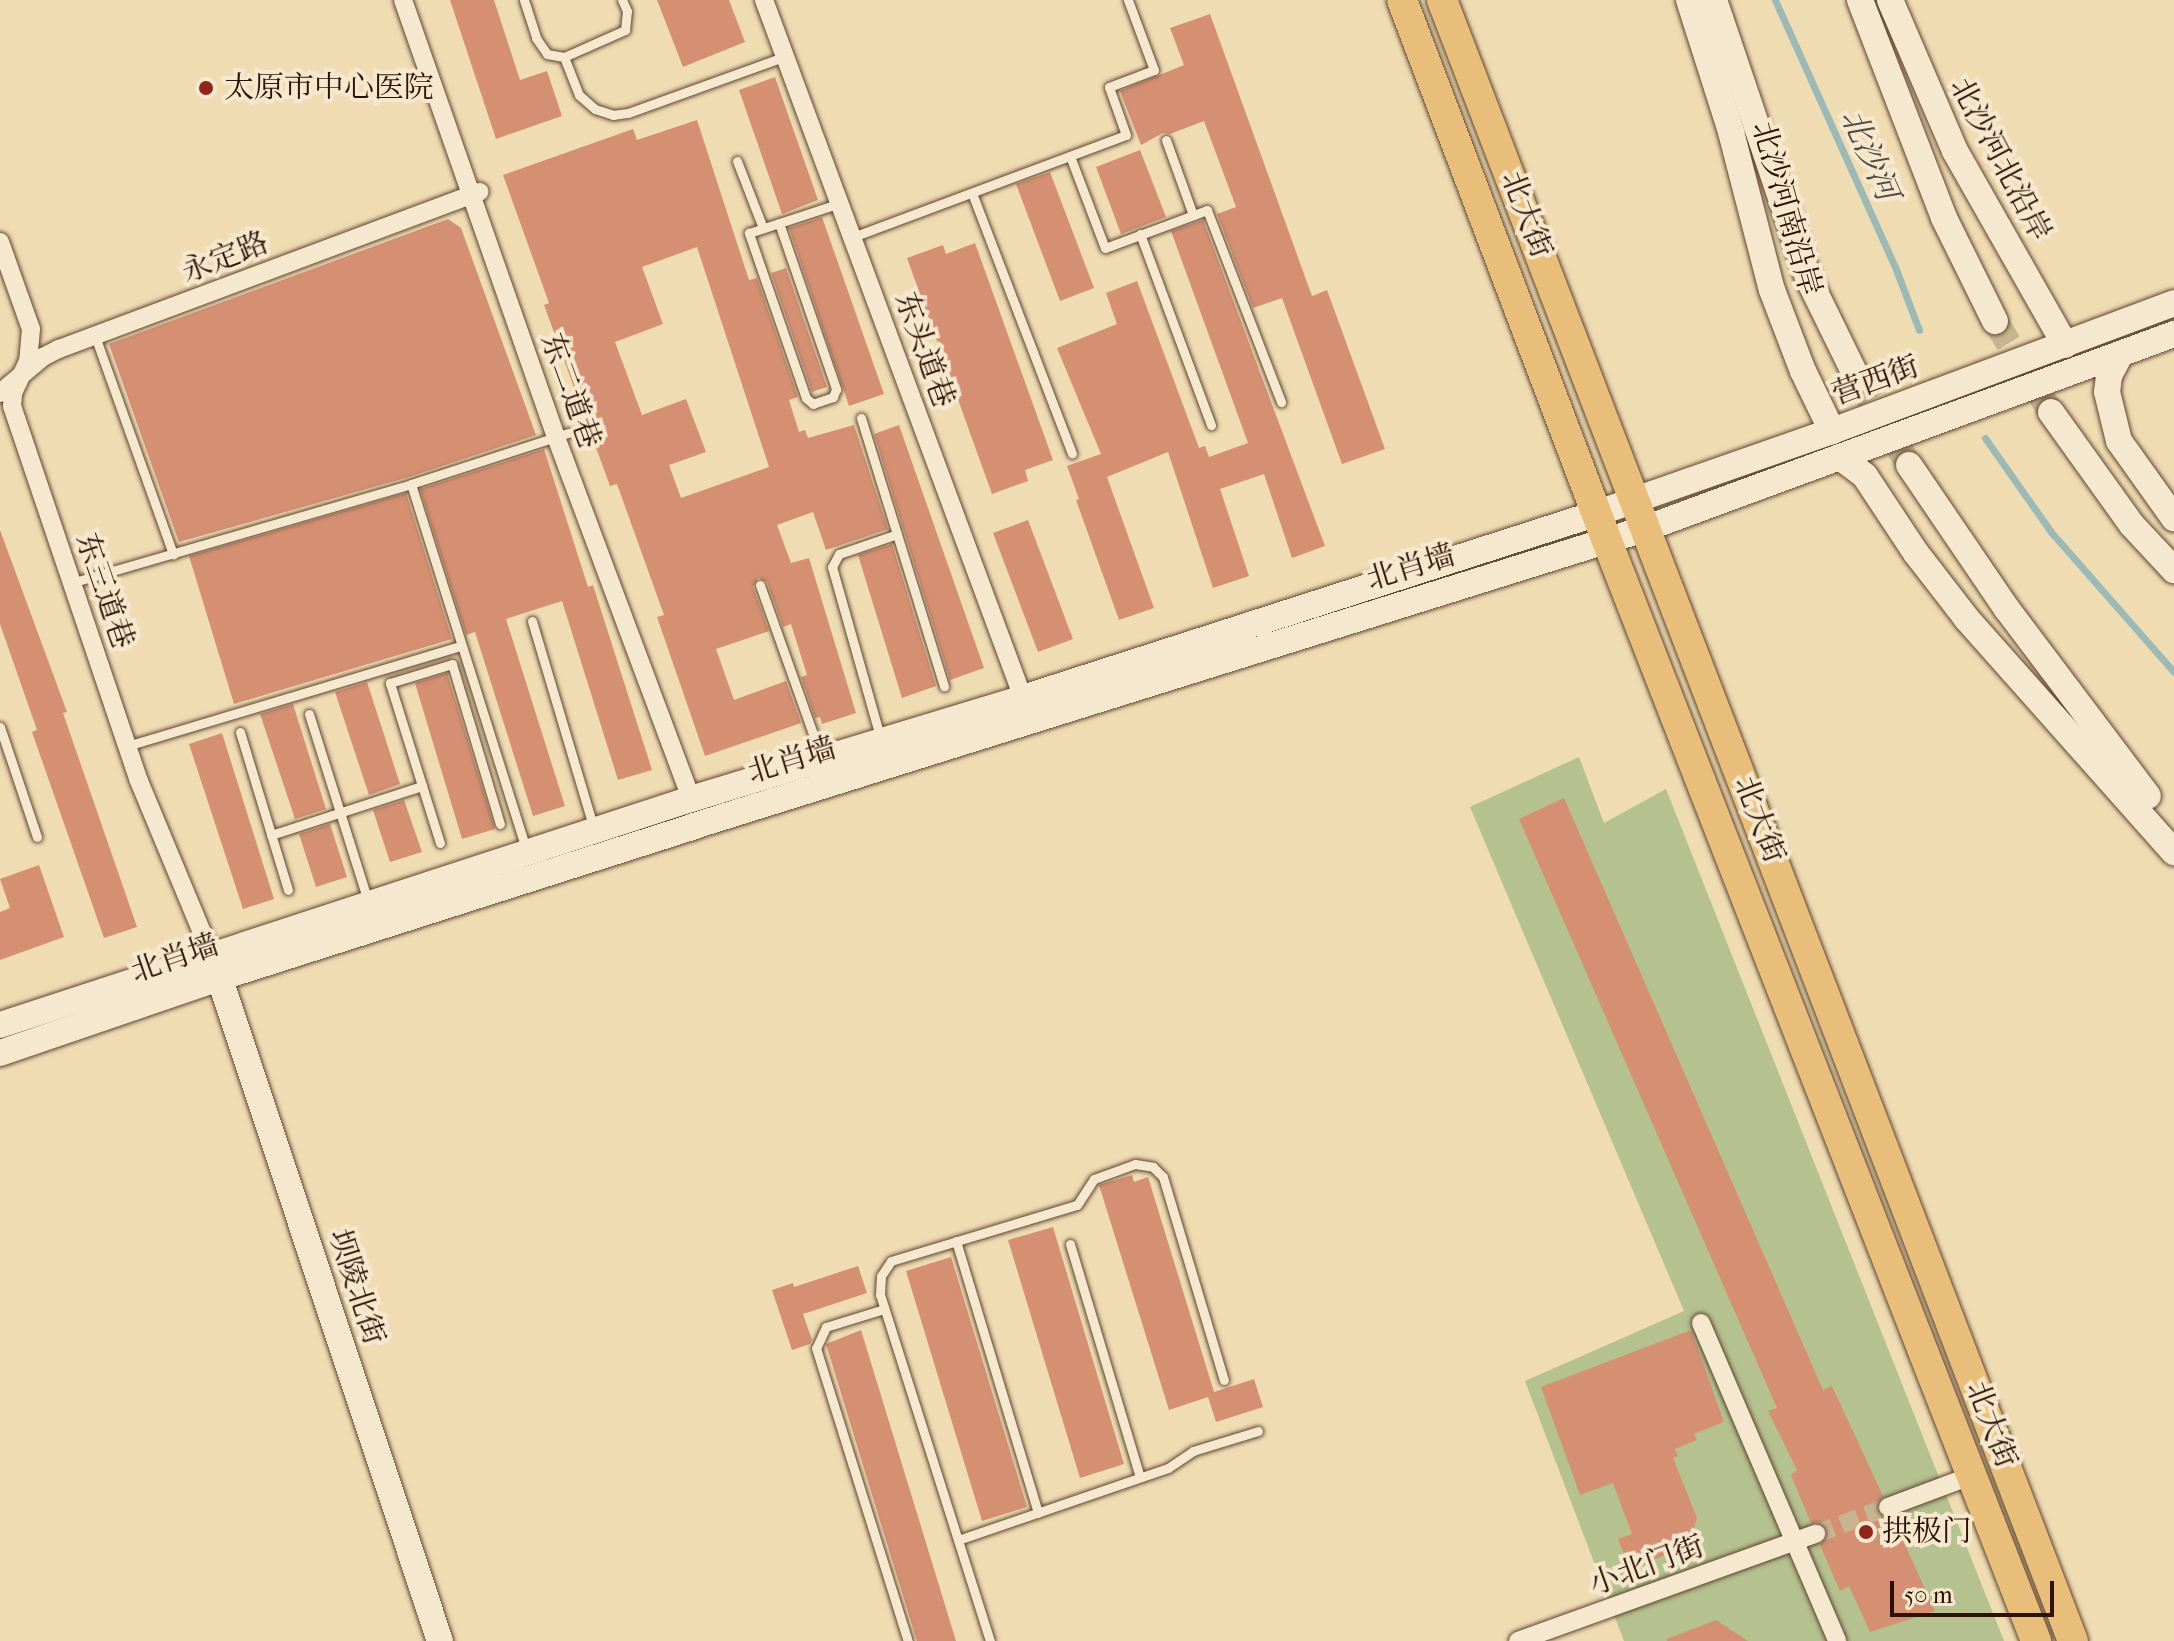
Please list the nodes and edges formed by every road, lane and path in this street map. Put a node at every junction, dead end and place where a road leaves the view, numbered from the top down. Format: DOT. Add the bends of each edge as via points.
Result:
graph roads {
  1 [pos="403,0"];
  2 [pos="415,0"];
  3 [pos="524,0"];
  4 [pos="622,0"];
  5 [pos="764,0"];
  6 [pos="1128,0"];
  7 [pos="1402,0"];
  8 [pos="1442,0"];
  9 [pos="1689,0"];
  10 [pos="1714,0"];
  11 [pos="1860,0"];
  12 [pos="1890,0"];
  13 [pos="786,56"];
  14 [pos="564,57"];
  15 [pos="1166,140"];
  16 [pos="1070,156"];
  17 [pos="737,161"];
  18 [pos="972,193"];
  19 [pos="475,194"];
  20 [pos="840,203"];
  21 [pos="1193,215"];
  22 [pos="779,223"];
  23 [pos="763,228"];
  24 [pos="1140,234"];
  25 [pos="853,237"];
  26 [pos="0,242"];
  27 [pos="2174,303"];
  28 [pos="1995,321"];
  29 [pos="2174,334"];
  30 [pos="95,336"];
  31 [pos="2065,345"];
  32 [pos="2120,355"];
  33 [pos="19,378"];
  34 [pos="1857,378"];
  35 [pos="0,393"];
  36 [pos="1281,402"];
  37 [pos="2051,412"];
  38 [pos="861,418"];
  39 [pos="1211,425"];
  40 [pos="1832,431"];
  41 [pos="562,435"];
  42 [pos="1072,453"];
  43 [pos="1840,457"];
  44 [pos="1909,465"];
  45 [pos="411,484"];
  46 [pos="1642,514"];
  47 [pos="2174,518"];
  48 [pos="1603,527"];
  49 [pos="897,534"];
  50 [pos="173,554"];
  51 [pos="2174,570"];
  52 [pos="71,583"];
  53 [pos="760,585"];
  54 [pos="532,621"];
  55 [pos="461,646"];
  56 [pos="944,686"];
  57 [pos="1027,709"];
  58 [pos="309,714"];
  59 [pos="0,730"];
  60 [pos="240,732"];
  61 [pos="881,742"];
  62 [pos="127,746"];
  63 [pos="822,760"];
  64 [pos="422,786"];
  65 [pos="697,798"];
  66 [pos="340,812"];
  67 [pos="500,824"];
  68 [pos="2174,824"];
  69 [pos="594,831"];
  70 [pos="271,835"];
  71 [pos="37,837"];
  72 [pos="440,843"];
  73 [pos="527,852"];
  74 [pos="2174,852"];
  75 [pos="288,890"];
  76 [pos="369,903"];
  77 [pos="215,966"];
  78 [pos="0,1025"];
  79 [pos="0,1053"];
  80 [pos="956,1241"];
  81 [pos="1070,1244"];
  82 [pos="884,1309"];
  83 [pos="1701,1323"];
  84 [pos="1224,1380"];
  85 [pos="1258,1431"];
  86 [pos="1973,1475"];
  87 [pos="1140,1477"];
  88 [pos="1888,1507"];
  89 [pos="1038,1513"];
  90 [pos="1816,1534"];
  91 [pos="958,1540"];
  92 [pos="1794,1543"];
  93 [pos="440,1641"];
  94 [pos="908,1641"];
  95 [pos="990,1641"];
  96 [pos="1518,1641"];
  97 [pos="1837,1641"];
  98 [pos="2036,1641"];
  99 [pos="2073,1641"];
  1 -- 19 [label="street, 东二道巷"];
  2 -- 19 [label="street, 东二道巷"];
  3 -- 14 [label="lane" via="547,54"];
  4 -- 14 [label="lane" via="625,30"];
  5 -- 13 [label="street, 东头道巷"];
  6 -- 16 [label="lane" via="1154,70 1109,87 1126,135"];
  7 -- 48 [label="main road"];
  8 -- 46 [label="main road, 北大街"];
  9 -- 40 [label="street, 北沙河南沿岸" via="1731,132 1772,290"];
  10 -- 34 [label="street, 北沙河南沿岸" via="1809,280"];
  11 -- 28 [label="street" via="1944,218"];
  12 -- 31 [label="street, 北沙河北沿岸" via="1955,151"];
  13 -- 14 [label="lane" via="613,115 579,95"];
  13 -- 20 [label="street, 东头道巷"];
  15 -- 21 [label="lane"];
  16 -- 18 [label="lane"];
  16 -- 24 [label="lane" via="1105,248"];
  17 -- 23 [label="lane"];
  18 -- 25 [label="lane"];
  18 -- 42 [label="lane"];
  19 -- 30 [label="street, 永定路"];
  19 -- 41 [label="street, 东二道巷"];
  20 -- 22 [label="lane"];
  20 -- 25 [label="street, 东头道巷"];
  21 -- 24 [label="lane"];
  21 -- 36 [label="lane" via="1207,210"];
  22 -- 23 [label="lane"];
  22 -- 23 [label="lane" via="836,389 833,397 813,404 806,398 749,233"];
  24 -- 39 [label="lane"];
  25 -- 57 [label="street, 东头道巷"];
  26 -- 33 [label="street, 东三道巷" via="31,329 28,361"];
  27 -- 31 [label="street, 营西街"];
  29 -- 32 [label="street, 营西街"];
  30 -- 33 [label="street, 永定路" via="43,357"];
  30 -- 50 [label="lane"];
  31 -- 40 [label="street, 营西街"];
  32 -- 43 [label="street, 营西街"];
  32 -- 47 [label="street" via="2107,392 2119,441"];
  33 -- 35 [label="street, 永定路"];
  33 -- 52 [label="street, 东三道巷" via="12,406"];
  37 -- 51 [label="street" via="2132,525"];
  38 -- 49 [label="lane"];
  40 -- 46 [label="street, 营西街"];
  41 -- 45 [label="lane"];
  41 -- 65 [label="street, 东二道巷"];
  43 -- 46 [label="street, 营西街"];
  43 -- 74 [label="street" via="1865,476 1967,619"];
  44 -- 68 [label="street" via="2134,781"];
  45 -- 50 [label="lane"];
  45 -- 55 [label="lane"];
  46 -- 48 [label="street, 营西街"];
  46 -- 99 [label="main road, 北大街"];
  48 -- 57 [label="street, 北肖墙"];
  48 -- 86 [label="main road"];
  49 -- 56 [label="lane"];
  49 -- 61 [label="lane" via="839,554 832,567"];
  50 -- 52 [label="lane"];
  52 -- 62 [label="street, 东三道巷"];
  53 -- 63 [label="lane"];
  54 -- 69 [label="lane"];
  55 -- 62 [label="lane"];
  55 -- 73 [label="lane"];
  57 -- 61 [label="street"];
  57 -- 77 [label="street, 北肖墙"];
  58 -- 66 [label="lane"];
  59 -- 71 [label="lane"];
  60 -- 70 [label="lane"];
  61 -- 63 [label="street"];
  62 -- 77 [label="street, 东三道巷"];
  63 -- 65 [label="street"];
  64 -- 66 [label="lane"];
  64 -- 67 [label="lane" via="390,683 452,664"];
  64 -- 72 [label="lane"];
  65 -- 69 [label="street"];
  66 -- 70 [label="lane"];
  66 -- 76 [label="lane"];
  69 -- 73 [label="street"];
  70 -- 75 [label="lane"];
  73 -- 76 [label="street"];
  76 -- 77 [label="street"];
  77 -- 78 [label="street"];
  77 -- 79 [label="street, 北肖墙"];
  77 -- 93 [label="street, 坝陵北街"];
  80 -- 82 [label="lane" via="891,1261 881,1276"];
  80 -- 84 [label="lane" via="1077,1205 1094,1179 1135,1164 1153,1167 1163,1177"];
  80 -- 89 [label="lane"];
  81 -- 87 [label="lane"];
  82 -- 91 [label="lane"];
  82 -- 94 [label="lane" via="826,1327 816,1348"];
  83 -- 92 [label="street"];
  85 -- 87 [label="lane" via="1193,1451 1168,1468"];
  86 -- 88 [label="street"];
  86 -- 98 [label="main road"];
  87 -- 89 [label="lane"];
  89 -- 91 [label="lane"];
  90 -- 92 [label="street, 小北门街"];
  91 -- 95 [label="lane"];
  92 -- 96 [label="street, 小北门街"];
  92 -- 97 [label="street"];
}
